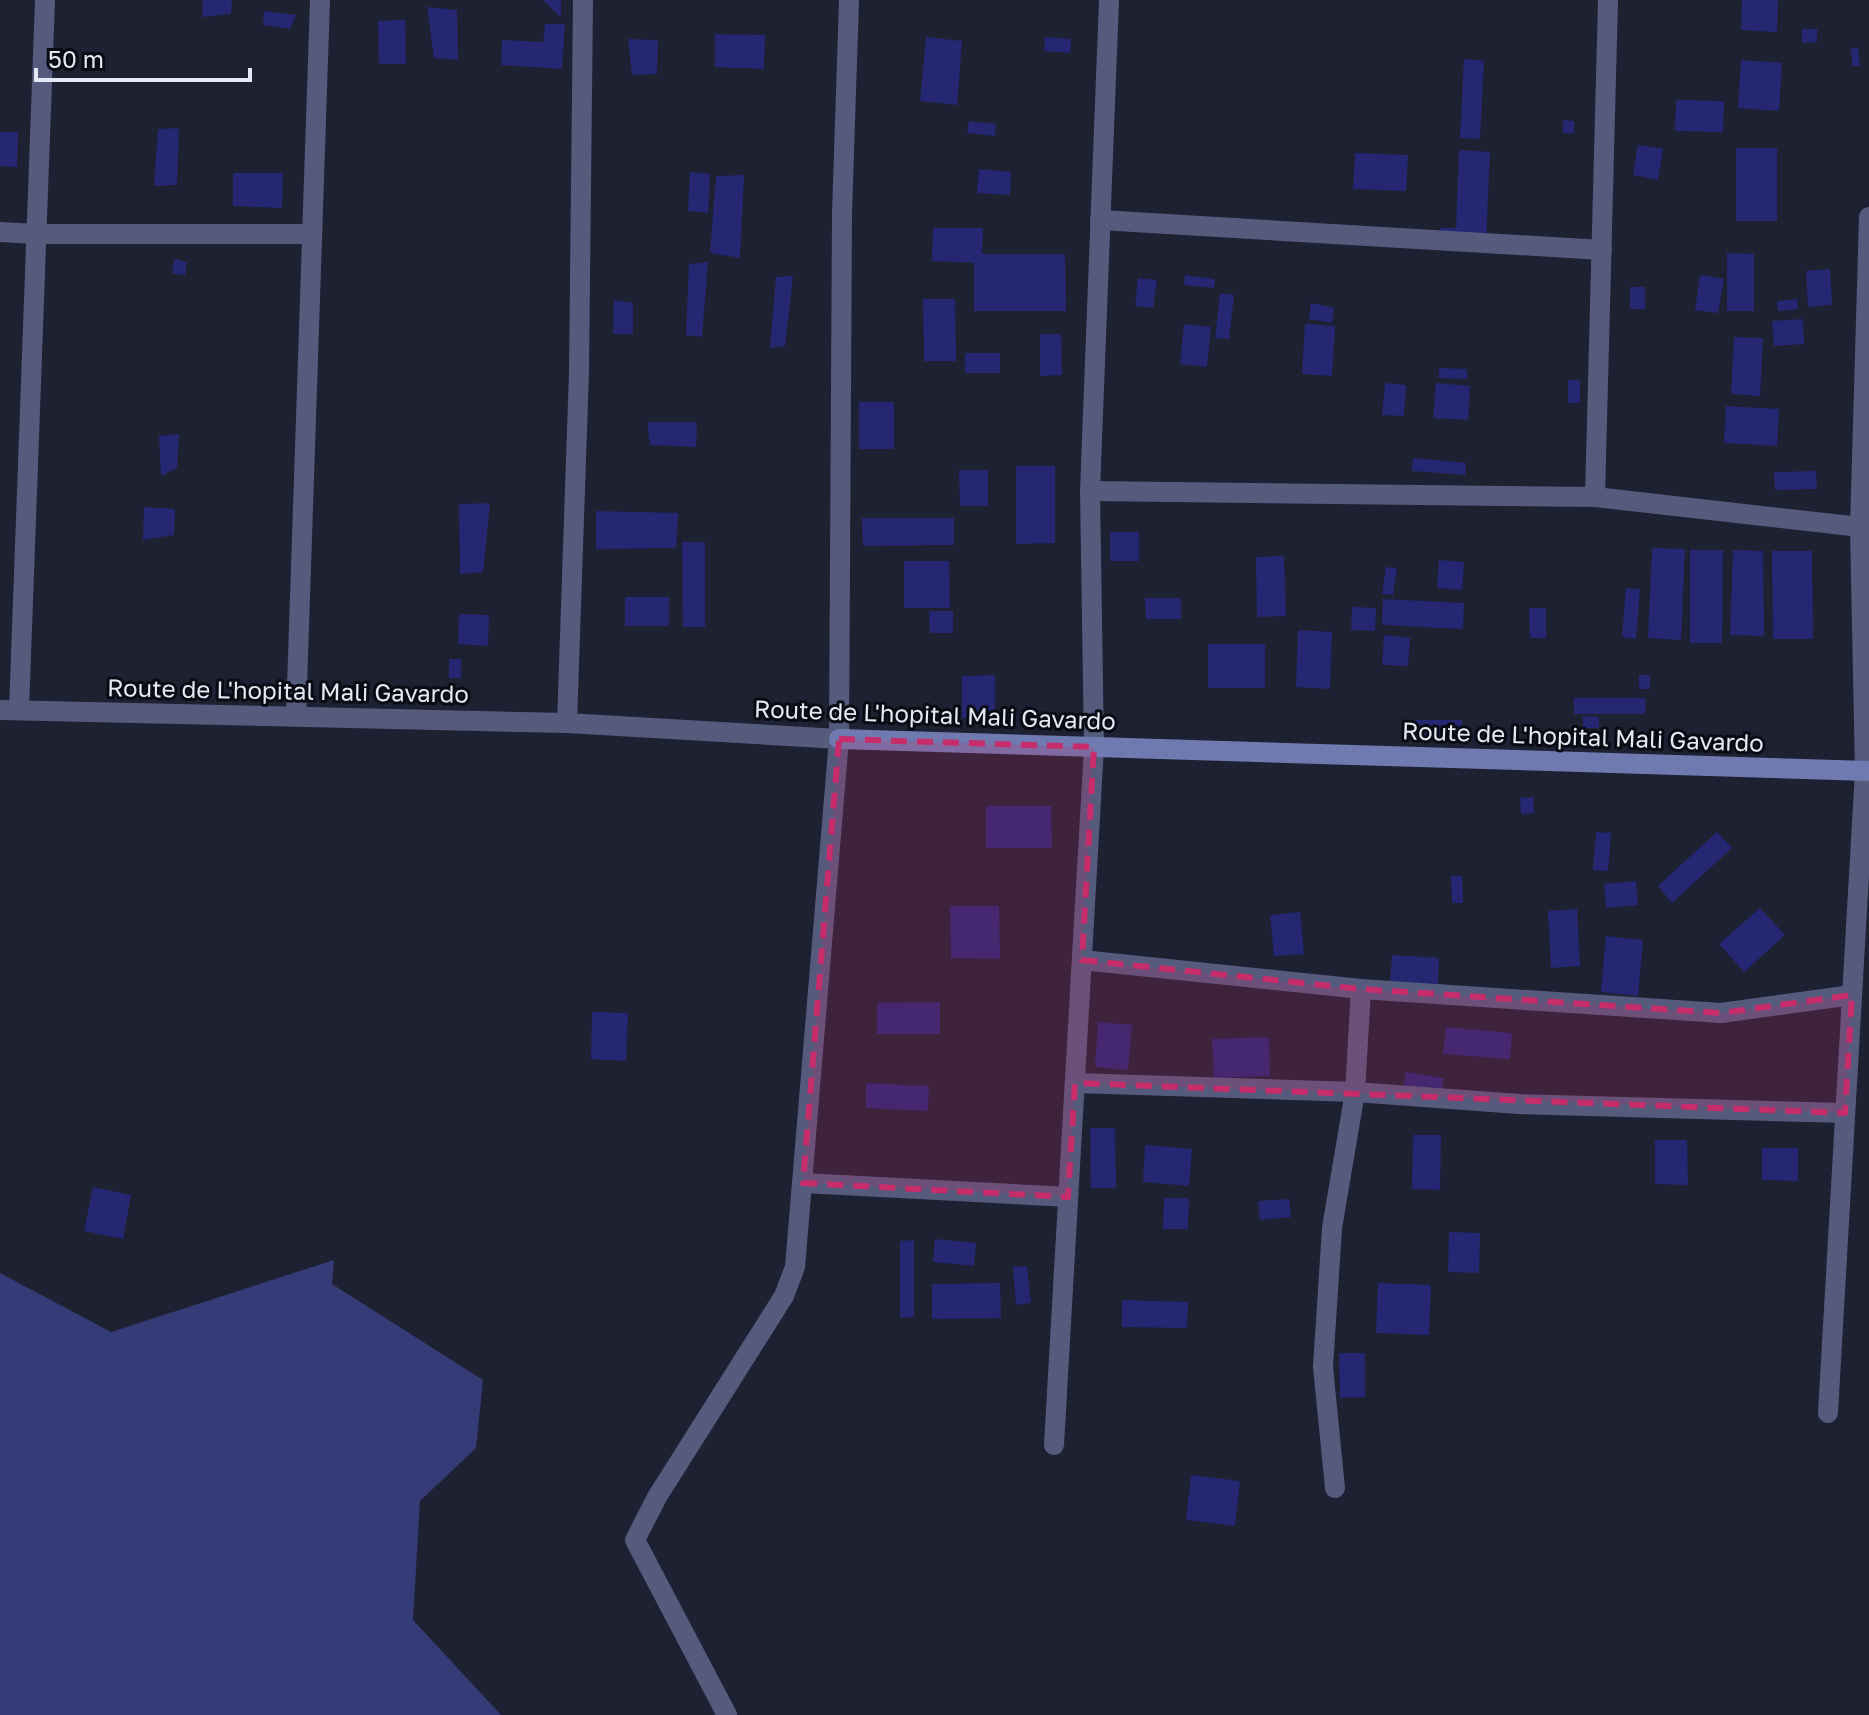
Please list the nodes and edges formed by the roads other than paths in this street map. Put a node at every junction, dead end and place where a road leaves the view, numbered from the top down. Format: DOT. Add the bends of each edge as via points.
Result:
graph roads {
  1 [pos="45,0"];
  2 [pos="320,0"];
  3 [pos="583,0"];
  4 [pos="849,0"];
  5 [pos="1109,0"];
  6 [pos="1608,0"];
  7 [pos="1869,217"];
  8 [pos="1100,220"];
  9 [pos="0,232"];
  10 [pos="37,234"];
  11 [pos="312,234"];
  12 [pos="1602,250"];
  13 [pos="1090,491"];
  14 [pos="1595,497"];
  15 [pos="1860,527"];
  16 [pos="10,710"];
  17 [pos="296,716"];
  18 [pos="567,723"];
  19 [pos="839,739"];
  20 [pos="1094,747"];
  21 [pos="1867,771"];
  22 [pos="1082,960"];
  23 [pos="1361,989"];
  24 [pos="1852,995"];
  25 [pos="1075,1083"];
  26 [pos="1355,1092"];
  27 [pos="1845,1113"];
  28 [pos="803,1183"];
  29 [pos="1068,1197"];
  30 [pos="1828,1413"];
  31 [pos="1054,1445"];
  32 [pos="1335,1488"];
  33 [pos="727,1715"];
  1 -- 10 [label="street"];
  2 -- 11 [label="street"];
  3 -- 18 [label="street" via="579,372"];
  4 -- 19 [label="street" via="842,214"];
  5 -- 8 [label="street"];
  6 -- 12 [label="street"];
  7 -- 15 [label="street"];
  8 -- 12 [label="street"];
  8 -- 13 [label="street"];
  9 -- 10 [label="street"];
  10 -- 11 [label="street"];
  10 -- 16 [label="street"];
  11 -- 17 [label="street"];
  12 -- 14 [label="street"];
  13 -- 14 [label="street"];
  13 -- 20 [label="street"];
  14 -- 15 [label="street"];
  15 -- 21 [label="street"];
  16 -- 17 [label="street, Route de L'hopital Mali Gavardo"];
  17 -- 18 [label="street, Route de L'hopital Mali Gavardo"];
  18 -- 19 [label="street, Route de L'hopital Mali Gavardo"];
  19 -- 20 [label="main road, Route de L'hopital Mali Gavardo"];
  19 -- 28 [label="street"];
  20 -- 21 [label="main road, Route de L'hopital Mali Gavardo"];
  20 -- 22 [label="street"];
  21 -- 24 [label="street"];
  22 -- 23 [label="street"];
  22 -- 25 [label="street"];
  23 -- 24 [label="street" via="1721,1013"];
  23 -- 26 [label="street"];
  24 -- 27 [label="street"];
  25 -- 26 [label="street"];
  25 -- 29 [label="street"];
  26 -- 27 [label="street" via="1519,1104"];
  26 -- 32 [label="street" via="1332,1228 1323,1367"];
  27 -- 30 [label="street"];
  28 -- 29 [label="street"];
  28 -- 33 [label="street" via="795,1267 784,1296 635,1540"];
  29 -- 31 [label="street"];
}
